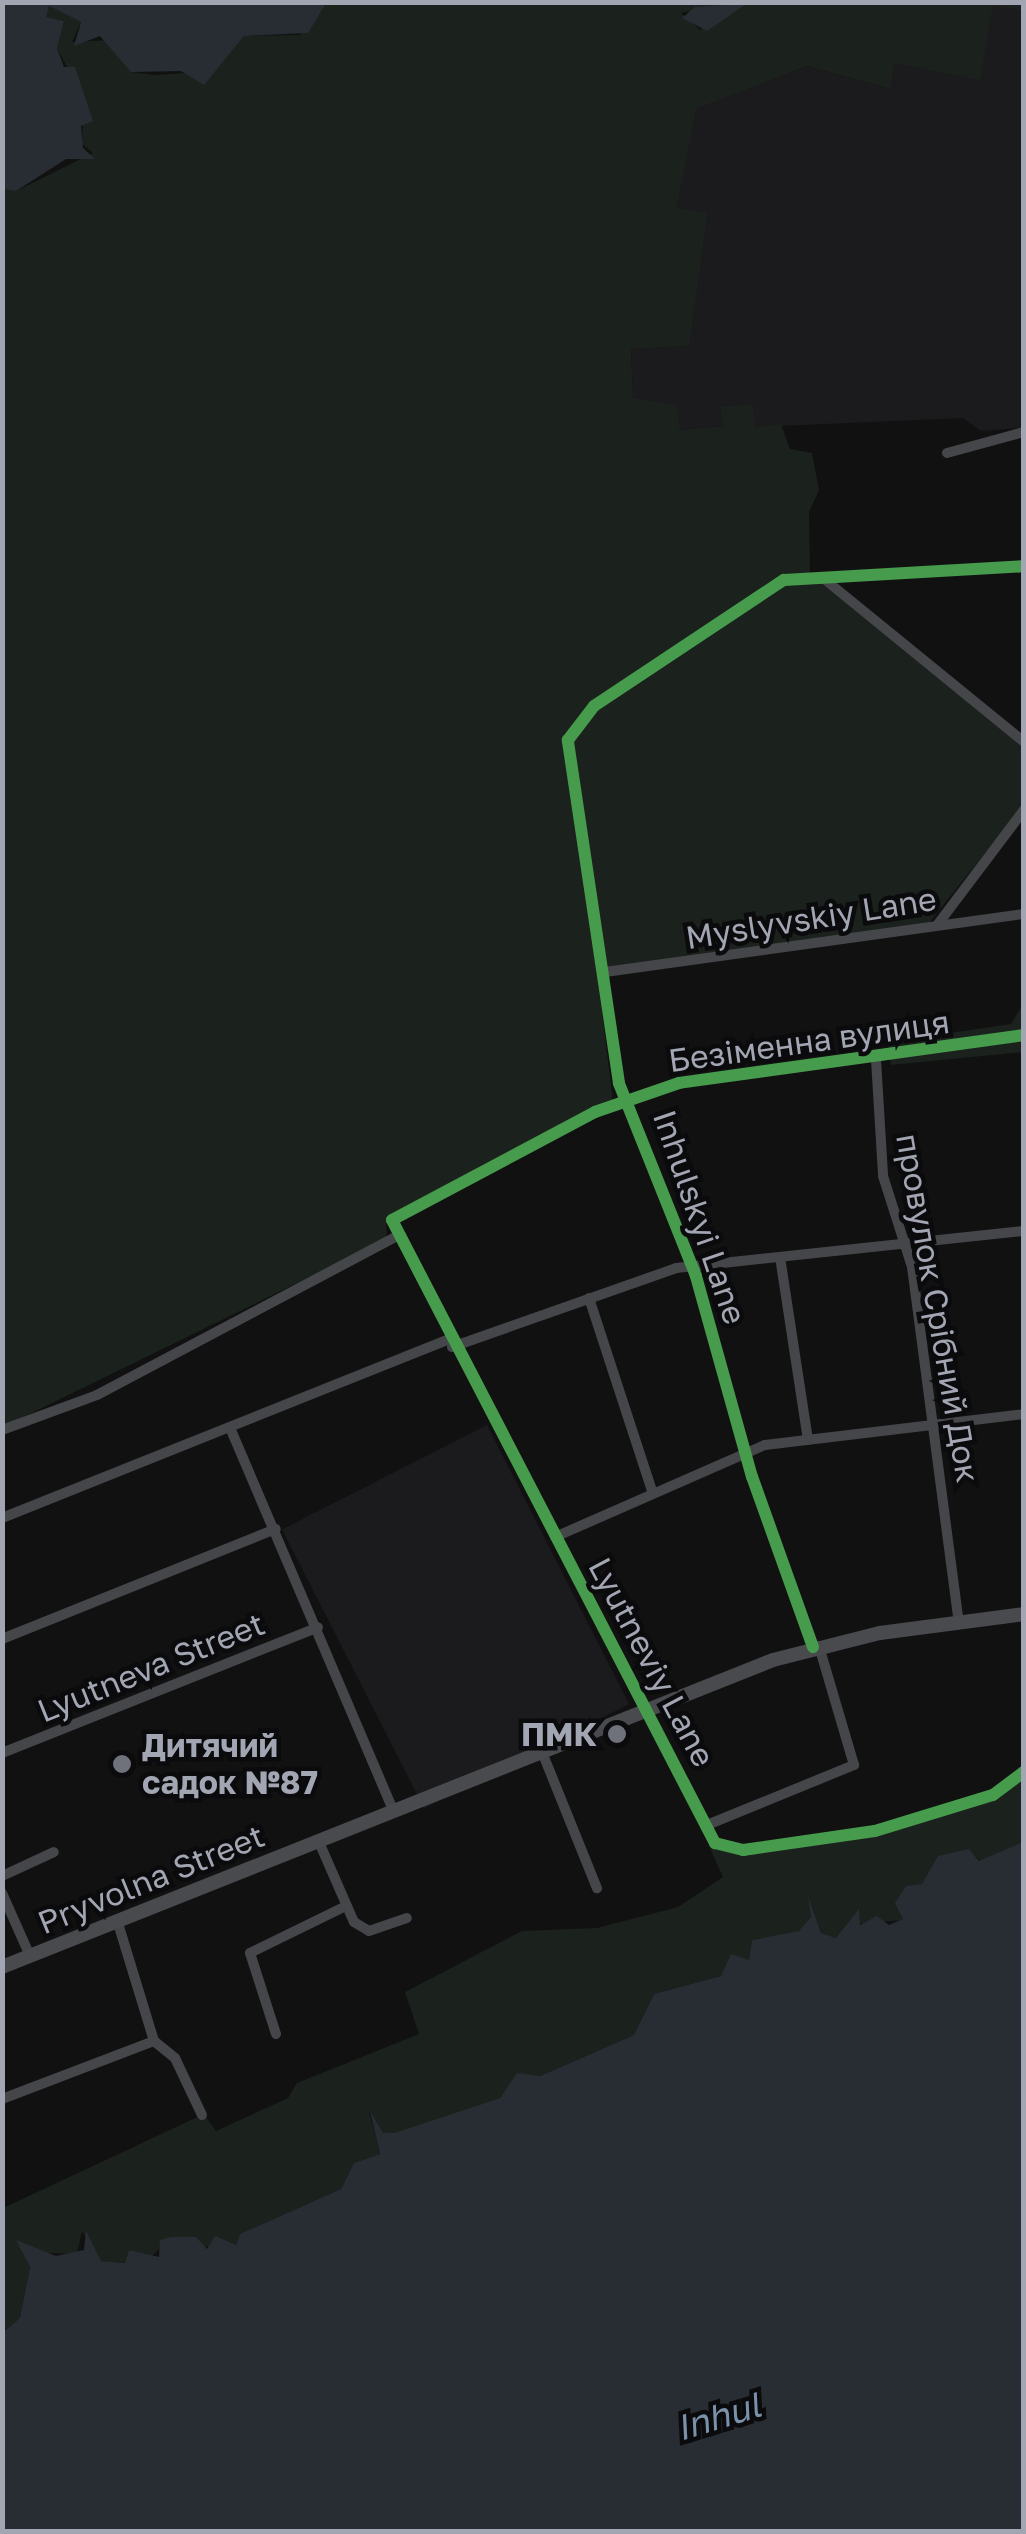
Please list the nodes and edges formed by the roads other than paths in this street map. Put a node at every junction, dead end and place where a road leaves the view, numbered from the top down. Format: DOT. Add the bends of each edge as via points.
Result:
graph roads {
  1 [pos="1024,432"];
  2 [pos="947,454"];
  3 [pos="1024,566"];
  4 [pos="822,577"];
  5 [pos="1024,742"];
  6 [pos="1024,810"];
  7 [pos="1024,914"];
  8 [pos="938,925"];
  9 [pos="605,972"];
  10 [pos="1024,1035"];
  11 [pos="876,1060"];
  12 [pos="630,1102"];
  13 [pos="392,1220"];
  14 [pos="1024,1231"];
  15 [pos="397,1236"];
  16 [pos="903,1241"];
  17 [pos="780,1257"];
  18 [pos="689,1266"];
  19 [pos="589,1298"];
  20 [pos="450,1343"];
  21 [pos="1024,1414"];
  22 [pos="935,1427"];
  23 [pos="2,1430"];
  24 [pos="231,1430"];
  25 [pos="808,1440"];
  26 [pos="748,1452"];
  27 [pos="652,1491"];
  28 [pos="2,1518"];
  29 [pos="276,1529"];
  30 [pos="554,1538"];
  31 [pos="1024,1614"];
  32 [pos="959,1622"];
  33 [pos="318,1626"];
  34 [pos="2,1639"];
  35 [pos="816,1646"];
  36 [pos="647,1708"];
  37 [pos="542,1752"];
  38 [pos="2,1753"];
  39 [pos="1024,1772"];
  40 [pos="394,1812"];
  41 [pos="707,1825"];
  42 [pos="319,1842"];
  43 [pos="54,1852"];
  44 [pos="2,1876"];
  45 [pos="597,1888"];
  46 [pos="2,1892"];
  47 [pos="342,1908"];
  48 [pos="407,1918"];
  49 [pos="117,1920"];
  50 [pos="30,1956"];
  51 [pos="2,1967"];
  52 [pos="276,2034"];
  53 [pos="154,2041"];
  54 [pos="2,2099"];
  55 [pos="202,2114"];
  1 -- 2 [label="street"];
  3 -- 4 [label="street"];
  4 -- 5 [label="street"];
  4 -- 9 [label="street, Inhulskyi Lane" via="770,586 594,706 568,740"];
  6 -- 8 [label="street"];
  7 -- 8 [label="street, Myslyvskiy Lane"];
  8 -- 9 [label="street, Myslyvskiy Lane"];
  9 -- 12 [label="street, Inhulskyi Lane"];
  10 -- 11 [label="street, Безіменна вулиця"];
  11 -- 12 [label="street, Безіменна вулиця" via="678,1083"];
  11 -- 16 [label="street, провулок Срібний Док" via="884,1176"];
  12 -- 13 [label="street, Безіменна вулиця"];
  12 -- 18 [label="street, Inhulskyi Lane"];
  13 -- 15 [label="street, Lyutneviy Lane"];
  14 -- 16 [label="street"];
  15 -- 20 [label="street, Lyutneviy Lane"];
  15 -- 23 [label="street" via="97,1396"];
  16 -- 17 [label="street"];
  16 -- 22 [label="street, провулок Срібний Док"];
  17 -- 18 [label="street"];
  17 -- 25 [label="street"];
  18 -- 19 [label="street"];
  18 -- 26 [label="street, Inhulskyi Lane"];
  19 -- 20 [label="street"];
  19 -- 27 [label="street"];
  20 -- 24 [label="street"];
  20 -- 30 [label="street, Lyutneviy Lane"];
  21 -- 22 [label="street"];
  22 -- 25 [label="street"];
  22 -- 32 [label="street, провулок Срібний Док"];
  24 -- 28 [label="street"];
  24 -- 29 [label="street"];
  25 -- 26 [label="street"];
  26 -- 27 [label="street"];
  26 -- 35 [label="street, Inhulskyi Lane"];
  27 -- 30 [label="street"];
  29 -- 33 [label="street"];
  29 -- 34 [label="street"];
  30 -- 36 [label="street, Lyutneviy Lane"];
  31 -- 32 [label="street, Pryvolna Street"];
  32 -- 35 [label="street, Pryvolna Street"];
  33 -- 38 [label="street, Lyutneva Street"];
  33 -- 40 [label="street"];
  35 -- 36 [label="street, Pryvolna Street"];
  35 -- 41 [label="street, Inhulskyi Lane" via="854,1765"];
  36 -- 37 [label="street, Pryvolna Street"];
  36 -- 41 [label="street, Lyutneviy Lane"];
  37 -- 40 [label="street, Pryvolna Street"];
  37 -- 45 [label="street"];
  39 -- 41 [label="street, Lyutneviy Lane" via="993,1796 858,1834 742,1850 715,1843"];
  40 -- 42 [label="street, Pryvolna Street"];
  42 -- 47 [label="street"];
  42 -- 49 [label="street, Pryvolna Street"];
  43 -- 44 [label="street"];
  46 -- 50 [label="street"];
  47 -- 48 [label="street" via="368,1931"];
  47 -- 52 [label="street" via="250,1953"];
  49 -- 50 [label="street, Pryvolna Street"];
  49 -- 53 [label="street"];
  50 -- 51 [label="street, Pryvolna Street"];
  53 -- 54 [label="street"];
  53 -- 55 [label="street" via="175,2058"];
}
